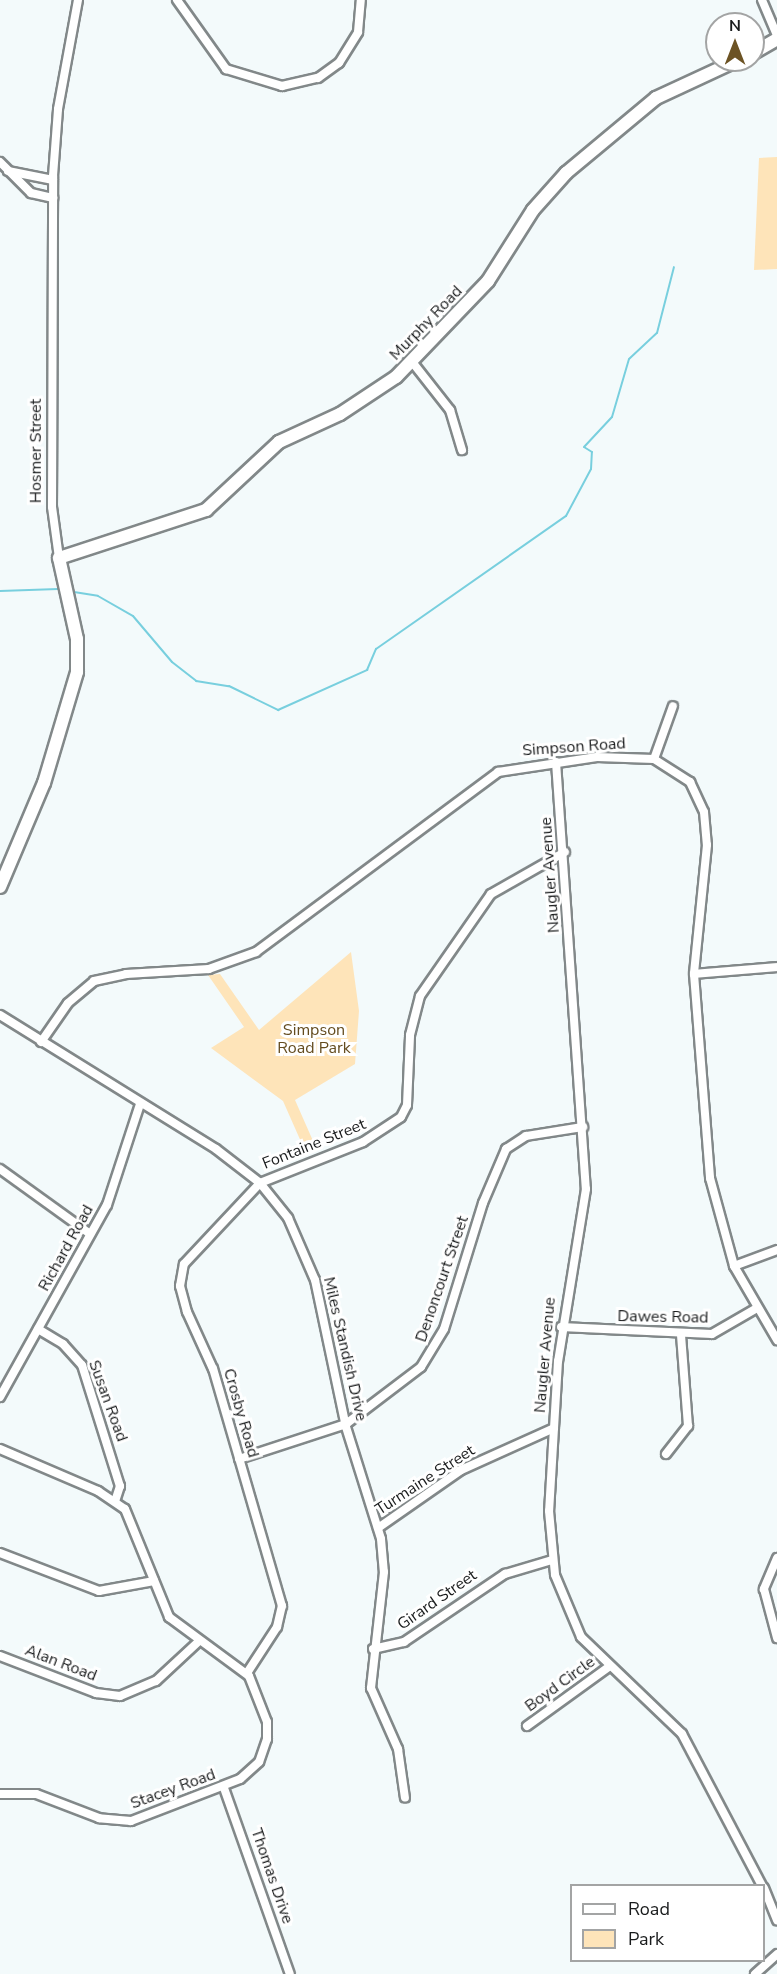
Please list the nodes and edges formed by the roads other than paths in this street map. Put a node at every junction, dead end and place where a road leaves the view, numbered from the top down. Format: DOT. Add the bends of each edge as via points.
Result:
graph roads {
  1 [pos="78,0"];
  2 [pos="361,0"];
  3 [pos="762,0"];
  4 [pos="175,1"];
  5 [pos="777,35"];
  6 [pos="712,72"];
  7 [pos="0,162"];
  8 [pos="7,171"];
  9 [pos="53,180"];
  10 [pos="53,198"];
  11 [pos="414,363"];
  12 [pos="462,450"];
  13 [pos="59,558"];
  14 [pos="673,706"];
  15 [pos="654,759"];
  16 [pos="556,762"];
  17 [pos="565,852"];
  18 [pos="0,887"];
  19 [pos="777,967"];
  20 [pos="694,974"];
  21 [pos="0,1016"];
  22 [pos="41,1042"];
  23 [pos="140,1104"];
  24 [pos="582,1127"];
  25 [pos="0,1169"];
  26 [pos="260,1183"];
  27 [pos="90,1234"];
  28 [pos="777,1250"];
  29 [pos="734,1266"];
  30 [pos="757,1308"];
  31 [pos="561,1327"];
  32 [pos="38,1329"];
  33 [pos="681,1335"];
  34 [pos="777,1340"];
  35 [pos="0,1398"];
  36 [pos="346,1424"];
  37 [pos="554,1428"];
  38 [pos="0,1449"];
  39 [pos="666,1454"];
  40 [pos="239,1459"];
  41 [pos="115,1501"];
  42 [pos="378,1528"];
  43 [pos="0,1553"];
  44 [pos="777,1558"];
  45 [pos="552,1560"];
  46 [pos="154,1581"];
  47 [pos="777,1638"];
  48 [pos="200,1641"];
  49 [pos="373,1649"];
  50 [pos="0,1656"];
  51 [pos="610,1666"];
  52 [pos="247,1674"];
  53 [pos="527,1726"];
  54 [pos="224,1788"];
  55 [pos="0,1794"];
  56 [pos="405,1798"];
  57 [pos="761,1884"];
  58 [pos="765,1892"];
  59 [pos="777,1920"];
  60 [pos="777,1954"];
  61 [pos="290,1974"];
  62 [pos="755,1974"];
  1 -- 9 [label="street, Hosmer Street" via="58,109"];
  2 -- 4 [label="street" via="357,32 339,63 318,78 282,86 226,69"];
  3 -- 5 [label="street"];
  6 -- 11 [label="street, Murphy Road" via="656,98 560,179 489,281"];
  7 -- 8 [label="street"];
  8 -- 9 [label="street"];
  8 -- 10 [label="street" via="31,193"];
  9 -- 10 [label="street, Hosmer Street"];
  10 -- 13 [label="street, Hosmer Street" via="52,499"];
  11 -- 12 [label="street" via="450,410"];
  11 -- 13 [label="street, Murphy Road" via="354,406 279,442 206,510"];
  13 -- 18 [label="street, Hosmer Street" via="77,639 77,672 44,783"];
  14 -- 15 [label="street"];
  15 -- 16 [label="street, Simpson Road"];
  15 -- 20 [label="street" via="690,782 704,812 707,845"];
  16 -- 17 [label="street, Naugler Avenue"];
  16 -- 22 [label="street, Simpson Road" via="513,766 483,781 241,960 209,969 126,974 94,981 68,1003"];
  17 -- 24 [label="street, Naugler Avenue"];
  17 -- 26 [label="street, Fontaine Street" via="491,894 420,996 410,1035 407,1105 396,1122 363,1142"];
  19 -- 20 [label="street"];
  20 -- 29 [label="street" via="710,1178"];
  21 -- 22 [label="street, Miles Standish Drive"];
  22 -- 23 [label="street, Miles Standish Drive"];
  23 -- 26 [label="street, Miles Standish Drive" via="209,1145"];
  23 -- 27 [label="street, Richard Road" via="117,1180"];
  24 -- 31 [label="street, Naugler Avenue" via="585,1202"];
  24 -- 36 [label="street, Denoncourt Street" via="526,1136 506,1149 495,1168 433,1353 371,1409"];
  25 -- 27 [label="street"];
  26 -- 36 [label="street, Miles Standish Drive" via="288,1218 315,1280"];
  26 -- 40 [label="street, Crosby Road" via="184,1264 180,1286"];
  27 -- 32 [label="street, Richard Road"];
  28 -- 29 [label="street"];
  29 -- 30 [label="street"];
  30 -- 33 [label="street, Dawes Road" via="725,1330"];
  30 -- 34 [label="street"];
  31 -- 33 [label="street, Dawes Road"];
  31 -- 37 [label="street, Naugler Avenue"];
  32 -- 35 [label="street, Richard Road"];
  32 -- 41 [label="street, Susan Road" via="63,1344 82,1365 120,1486"];
  33 -- 39 [label="street" via="688,1426"];
  36 -- 40 [label="street, Denoncourt Street"];
  36 -- 42 [label="street, Miles Standish Drive"];
  37 -- 42 [label="street, Turmaine Street" via="461,1470"];
  37 -- 45 [label="street, Naugler Avenue"];
  38 -- 41 [label="street"];
  40 -- 52 [label="street, Crosby Road" via="282,1606 278,1627"];
  41 -- 46 [label="street" via="134,1524"];
  42 -- 49 [label="street, Miles Standish Drive" via="384,1572"];
  43 -- 46 [label="street" via="99,1592"];
  44 -- 47 [label="street" via="764,1596"];
  45 -- 49 [label="street, Girard Street" via="505,1574 404,1642"];
  45 -- 51 [label="street, Naugler Avenue" via="559,1592 581,1637"];
  46 -- 48 [label="street" via="169,1617"];
  48 -- 50 [label="street, Alan Road" via="156,1681 120,1696 96,1693"];
  48 -- 52 [label="street"];
  49 -- 56 [label="street, Miles Standish Drive" via="371,1688 398,1749"];
  51 -- 53 [label="street, Boyd Circle"];
  51 -- 57 [label="street, Naugler Avenue" via="682,1734"];
  52 -- 54 [label="street, Stacey Road" via="267,1722 267,1739 254,1769"];
  54 -- 55 [label="street, Stacey Road" via="114,1822 36,1794"];
  54 -- 61 [label="street, Thomas Drive"];
  58 -- 59 [label="street, Naugler Avenue"];
  60 -- 62 [label="street"];
}
